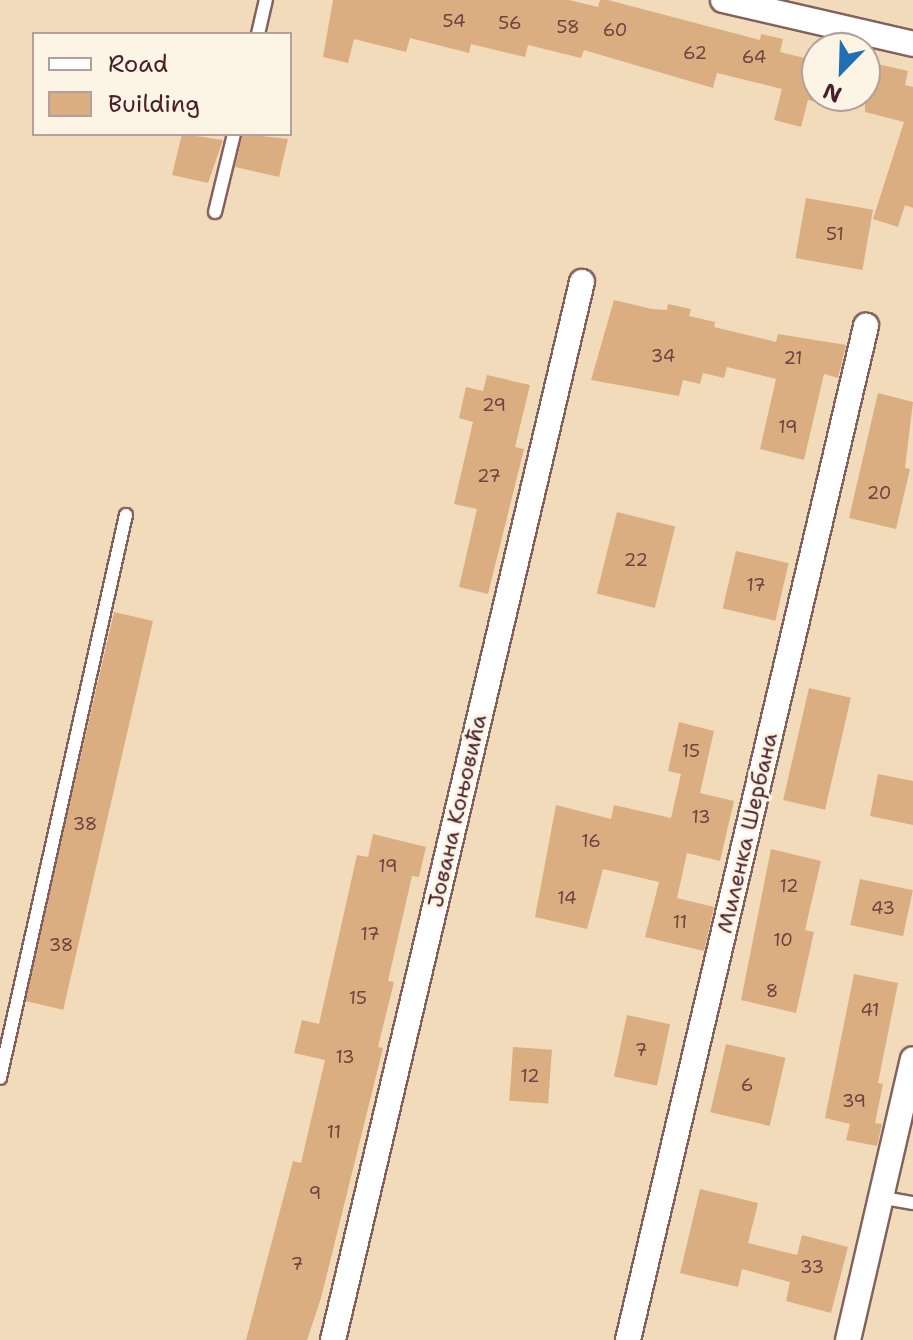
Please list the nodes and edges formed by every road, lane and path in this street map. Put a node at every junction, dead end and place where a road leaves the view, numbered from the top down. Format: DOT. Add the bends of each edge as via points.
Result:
graph roads {
  1 [pos="266,0"];
  2 [pos="723,0"];
  3 [pos="258,32"];
  4 [pos="913,44"];
  5 [pos="234,136"];
  6 [pos="215,212"];
  7 [pos="582,282"];
  8 [pos="866,326"];
  9 [pos="126,515"];
  10 [pos="913,1059"];
  11 [pos="0,1078"];
  12 [pos="884,1198"];
  13 [pos="913,1203"];
  14 [pos="333,1340"];
  15 [pos="628,1340"];
  16 [pos="848,1340"];
  1 -- 3 [label="lane"];
  2 -- 4 [label="street"];
  5 -- 6 [label="lane"];
  7 -- 14 [label="street, Јована Коњовића"];
  8 -- 15 [label="street, Миленка Шербана"];
  9 -- 11 [label="lane"];
  10 -- 12 [label="street"];
  12 -- 13 [label="lane"];
  12 -- 16 [label="street"];
}
